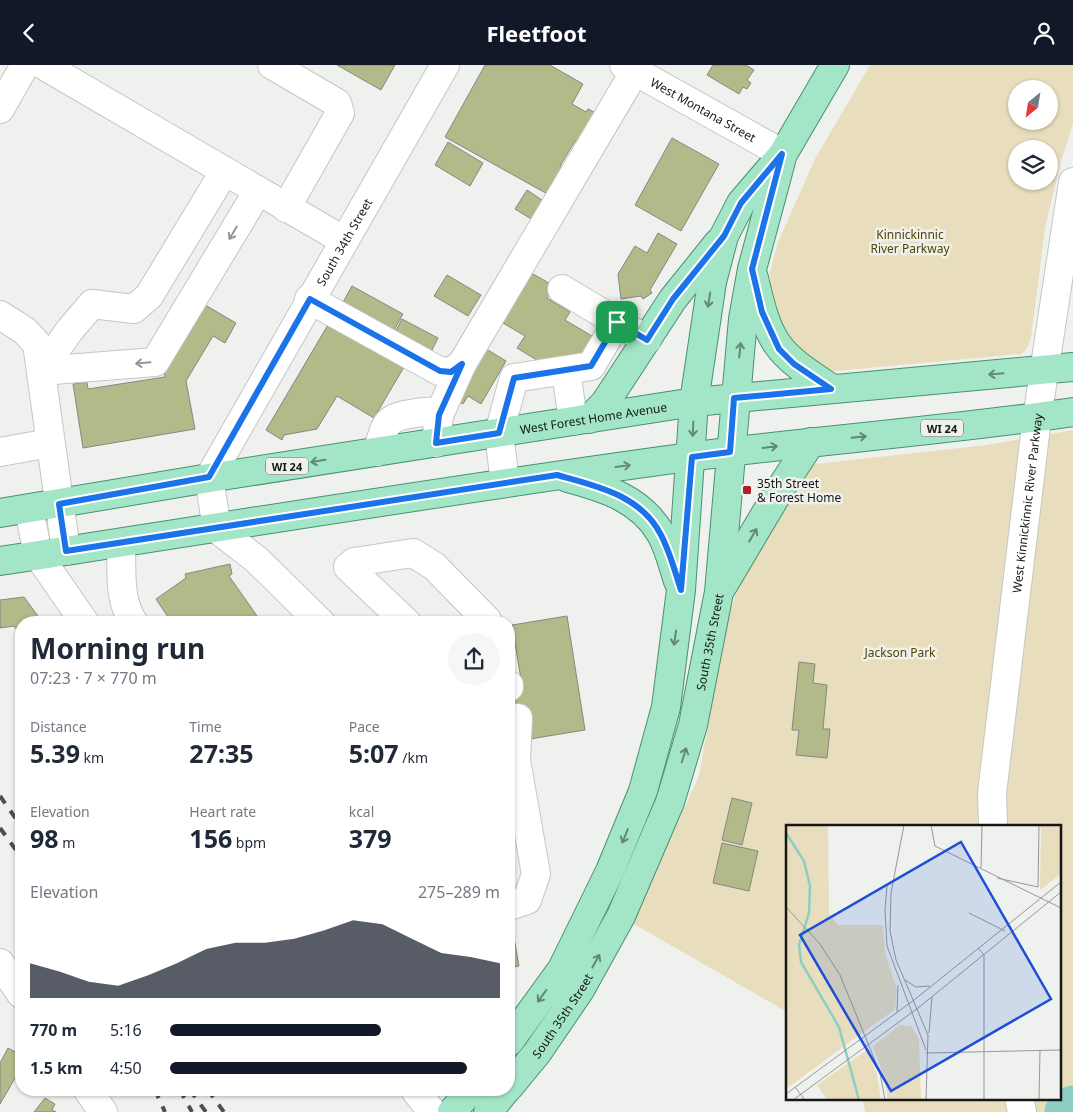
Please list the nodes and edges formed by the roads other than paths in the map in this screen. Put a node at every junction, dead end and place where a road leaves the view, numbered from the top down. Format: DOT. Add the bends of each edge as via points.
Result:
graph roads {
  1 [pos="25,65"];
  2 [pos="43,65"];
  3 [pos="272,65"];
  4 [pos="445,65"];
  5 [pos="835,65"];
  6 [pos="630,67"];
  7 [pos="0,109"];
  8 [pos="782,154"];
  9 [pos="224,172"];
  10 [pos="1073,182"];
  11 [pos="258,191"];
  12 [pos="286,208"];
  13 [pos="724,236"];
  14 [pos="343,240"];
  15 [pos="752,269"];
  16 [pos="562,289"];
  17 [pos="310,299"];
  18 [pos="0,315"];
  19 [pos="617,322"];
  20 [pos="647,340"];
  21 [pos="600,351"];
  22 [pos="462,364"];
  23 [pos="1073,367"];
  24 [pos="629,368"];
  25 [pos="566,370"];
  26 [pos="1044,370"];
  27 [pos="41,371"];
  28 [pos="831,389"];
  29 [pos="734,398"];
  30 [pos="694,402"];
  31 [pos="1073,413"];
  32 [pos="439,415"];
  33 [pos="1036,418"];
  34 [pos="581,420"];
  35 [pos="499,433"];
  36 [pos="811,442"];
  37 [pos="50,443"];
  38 [pos="436,443"];
  39 [pos="0,452"];
  40 [pos="377,452"];
  41 [pos="730,452"];
  42 [pos="692,457"];
  43 [pos="557,475"];
  44 [pos="209,477"];
  45 [pos="504,483"];
  46 [pos="59,504"];
  47 [pos="29,509"];
  48 [pos="0,513"];
  49 [pos="217,529"];
  50 [pos="121,543"];
  51 [pos="66,551"];
  52 [pos="38,555"];
  53 [pos="0,561"];
  54 [pos="681,590"];
  55 [pos="719,592"];
  56 [pos="80,616"];
  57 [pos="130,616"];
  58 [pos="314,616"];
  59 [pos="400,616"];
  60 [pos="483,616"];
  61 [pos="518,718"];
  62 [pos="993,825"];
  63 [pos="515,903"];
  64 [pos="0,963"];
  65 [pos="15,985"];
  66 [pos="515,1034"];
  67 [pos="515,1080"];
  68 [pos="92,1096"];
  69 [pos="420,1096"];
  70 [pos="466,1096"];
  71 [pos="502,1096"];
  72 [pos="1019,1099"];
  73 [pos="103,1112"];
  74 [pos="432,1112"];
  75 [pos="452,1112"];
  76 [pos="488,1112"];
  77 [pos="1022,1112"];
  1 -- 7 [label="street"];
  2 -- 9 [label="street"];
  3 -- 12 [label="street" via="337,103 340,113"];
  4 -- 14 [label="street, South 34th Street"];
  5 -- 8 [label="main road, South 35th Street"];
  6 -- 8 [label="street, West Montana Street"];
  6 -- 22 [label="street"];
  8 -- 13 [label="main road, South 35th Street" via="741,203"];
  8 -- 15 [label="main road, South 35th Street"];
  9 -- 11 [label="street"];
  9 -- 27 [label="street" via="149,296 134,309 92,304"];
  10 -- 26 [label="street, West Kinnickinnic River Parkway"];
  11 -- 12 [label="street"];
  11 -- 27 [label="street, one-way" via="155,362"];
  12 -- 14 [label="street"];
  13 -- 20 [label="main road" via="673,299"];
  13 -- 30 [label="main road, South 35th Street, one-way" via="712,282"];
  14 -- 17 [label="street, South 34th Street"];
  15 -- 28 [label="main road" via="762,312 779,349 794,364"];
  29 -- 15 [label="main road, South 35th Street, one-way"];
  16 -- 19 [label="street"];
  17 -- 22 [label="street" via="440,371 451,372"];
  17 -- 44 [label="street, South 34th Street"];
  18 -- 27 [label="street" via="37,343"];
  19 -- 20 [label="street"];
  19 -- 21 [label="street"];
  20 -- 24 [label="main road"];
  21 -- 24 [label="street"];
  21 -- 25 [label="street" via="591,366"];
  22 -- 32 [label="street"];
  23 -- 26 [label="main road, West Forest Home Avenue / WI 24"];
  24 -- 34 [label="main road" via="605,403"];
  25 -- 34 [label="street"];
  25 -- 35 [label="street" via="514,378"];
  26 -- 28 [label="main road, West Forest Home Avenue / WI 24, one-way"];
  26 -- 33 [label="street, West Kinnickinnic River Parkway"];
  27 -- 37 [label="street"];
  28 -- 29 [label="main road, West Forest Home Avenue / WI 24"];
  29 -- 30 [label="main road, West Forest Home Avenue / WI 24"];
  29 -- 41 [label="main road, South 35th Street"];
  30 -- 34 [label="main road, West Forest Home Avenue / WI 24"];
  30 -- 42 [label="main road, South 35th Street, one-way"];
  31 -- 33 [label="main road, WI 24"];
  32 -- 38 [label="street"];
  32 -- 40 [label="street" via="432,411 391,417"];
  36 -- 33 [label="main road, WI 24, one-way"];
  33 -- 62 [label="street, West Kinnickinnic River Parkway" via="992,793"];
  34 -- 35 [label="main road, West Forest Home Avenue / WI 24"];
  35 -- 38 [label="main road, West Forest Home Avenue / WI 24"];
  35 -- 45 [label="street"];
  41 -- 36 [label="main road, WI 24, one-way"];
  55 -- 36 [label="main road, one-way"];
  37 -- 39 [label="street"];
  37 -- 46 [label="street"];
  38 -- 40 [label="main road, West Forest Home Avenue / WI 24"];
  40 -- 44 [label="main road, West Forest Home Avenue / WI 24, one-way"];
  41 -- 42 [label="main road, WI 24"];
  41 -- 55 [label="main road, South 35th Street"];
  43 -- 42 [label="main road, WI 24, one-way"];
  42 -- 54 [label="main road, South 35th Street"];
  43 -- 45 [label="main road, WI 24"];
  43 -- 54 [label="main road" via="604,488 624,497 644,512 661,535"];
  44 -- 46 [label="main road, West Forest Home Avenue / WI 24"];
  44 -- 49 [label="street"];
  45 -- 49 [label="main road, WI 24"];
  46 -- 47 [label="main road, West Forest Home Avenue / WI 24"];
  46 -- 51 [label="street"];
  47 -- 48 [label="main road, West Forest Home Avenue / WI 24"];
  47 -- 52 [label="street"];
  49 -- 50 [label="main road, WI 24"];
  49 -- 58 [label="street" via="257,560"];
  50 -- 51 [label="main road, WI 24"];
  50 -- 57 [label="street" via="123,599"];
  51 -- 52 [label="main road, WI 24"];
  52 -- 53 [label="main road, WI 24"];
  52 -- 56 [label="street"];
  54 -- 66 [label="main road, South 35th Street, one-way" via="666,707 643,791 610,871 562,969"];
  67 -- 55 [label="main road, South 35th Street, one-way" via="580,990 620,916 670,802 692,725"];
  59 -- 60 [label="street" via="348,567 354,562 413,553 434,566"];
  61 -- 63 [label="street" via="516,760 536,874 527,900"];
  64 -- 65 [label="street"];
  68 -- 73 [label="street"];
  69 -- 74 [label="street"];
  70 -- 75 [label="main road"];
  71 -- 76 [label="main road, South 35th Street"];
  72 -- 77 [label="street"];
}
